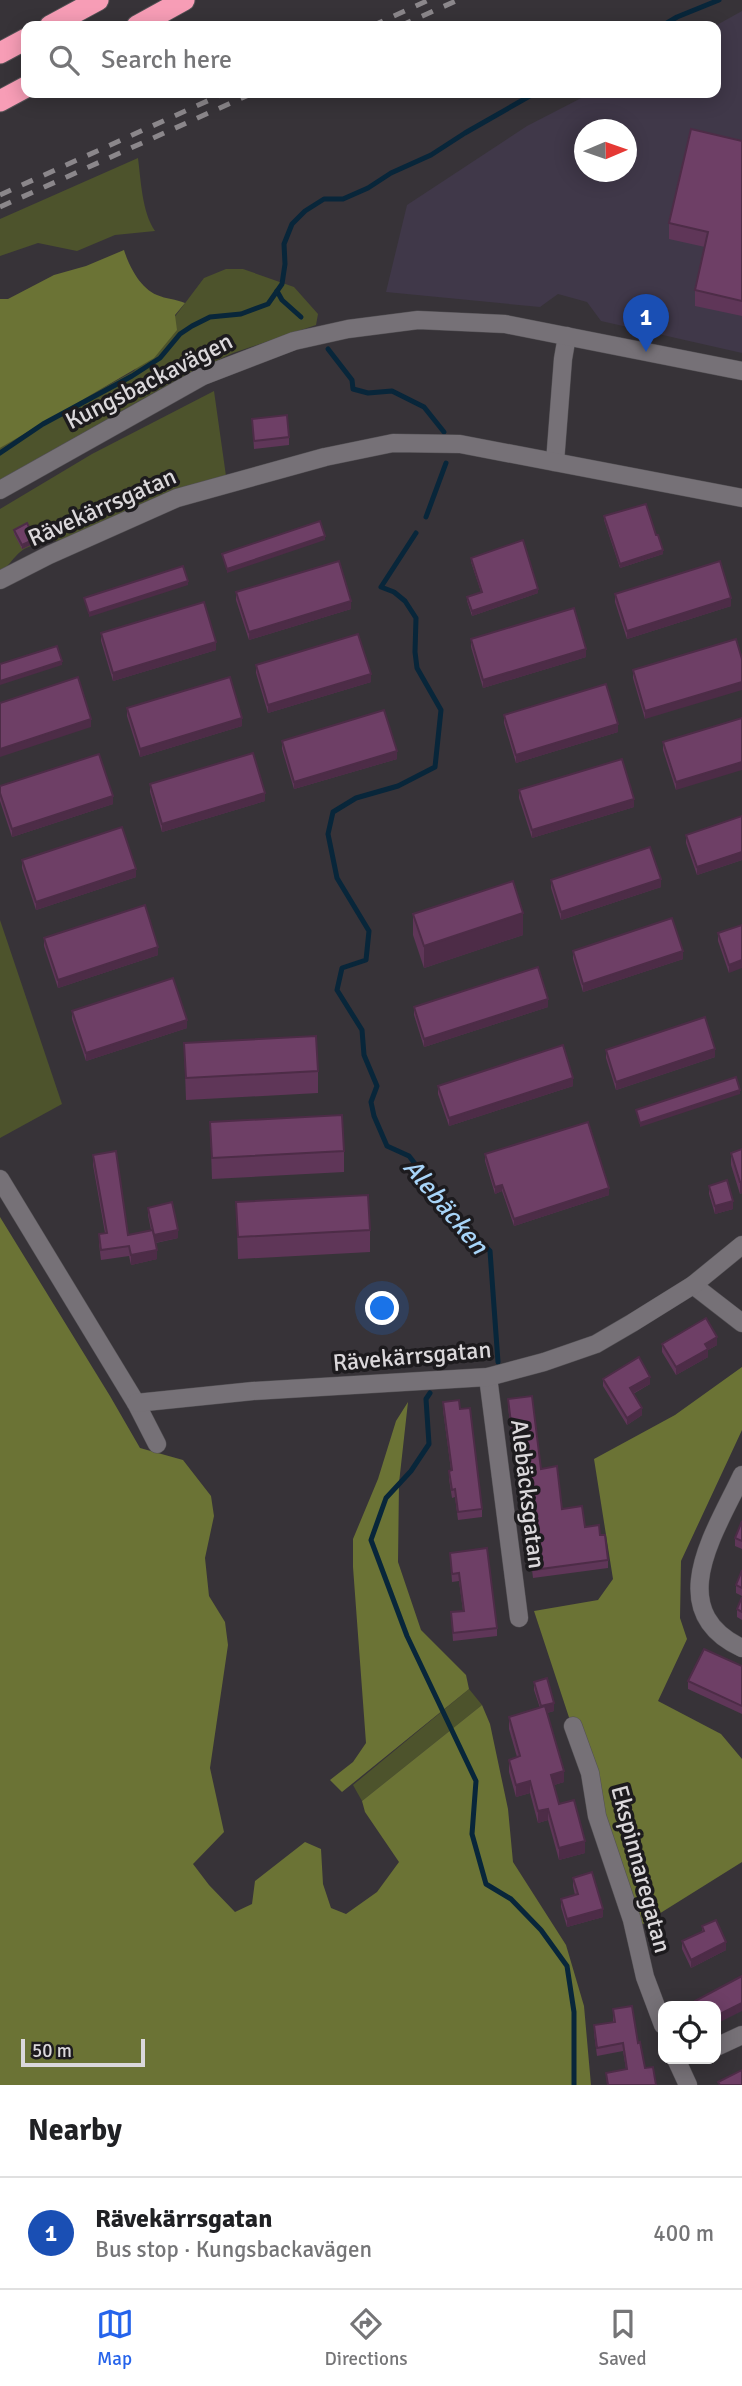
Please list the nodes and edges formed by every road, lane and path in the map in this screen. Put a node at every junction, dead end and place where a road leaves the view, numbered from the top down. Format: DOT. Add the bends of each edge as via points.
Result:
graph roads {
  1 [pos="98,0"];
  2 [pos="184,0"];
  3 [pos="59,21"];
  4 [pos="146,21"];
  5 [pos="21,42"];
  6 [pos="0,53"];
  7 [pos="21,90"];
  8 [pos="0,101"];
  9 [pos="566,336"];
  10 [pos="742,372"];
  11 [pos="555,462"];
  12 [pos="0,490"];
  13 [pos="742,498"];
  14 [pos="0,580"];
  15 [pos="0,1179"];
  16 [pos="742,1245"];
  17 [pos="693,1285"];
  18 [pos="742,1323"];
  19 [pos="488,1377"];
  20 [pos="136,1403"];
  21 [pos="157,1444"];
  22 [pos="742,1475"];
  23 [pos="519,1618"];
  24 [pos="742,1648"];
  25 [pos="573,1726"];
  26 [pos="658,2012"];
  27 [pos="742,2035"];
  28 [pos="721,2045"];
  29 [pos="683,2064"];
  30 [pos="688,2085"];
  1 -- 3 [label="highway"];
  2 -- 4 [label="highway"];
  5 -- 6 [label="highway"];
  7 -- 8 [label="highway"];
  9 -- 10 [label="street, Kungsbackavägen"];
  9 -- 11 [label="street"];
  9 -- 12 [label="street, Kungsbackavägen" via="505,324 418,320 294,341 203,376"];
  11 -- 13 [label="street, Rävekärrsgatan"];
  11 -- 14 [label="street, Rävekärrsgatan" via="460,444 393,443 325,457 177,498"];
  15 -- 20 [label="street"];
  16 -- 17 [label="street, Rävekärrsgatan"];
  17 -- 18 [label="street"];
  17 -- 19 [label="street, Rävekärrsgatan" via="596,1344"];
  19 -- 20 [label="street, Rävekärrsgatan"];
  19 -- 23 [label="street, Alebäcksgatan"];
  20 -- 21 [label="street"];
  22 -- 24 [label="street" via="701,1568 699,1592 708,1622 724,1640"];
  25 -- 26 [label="street, Ekspinnaregatan"];
  27 -- 28 [label="street"];
  29 -- 30 [label="street"];
}
